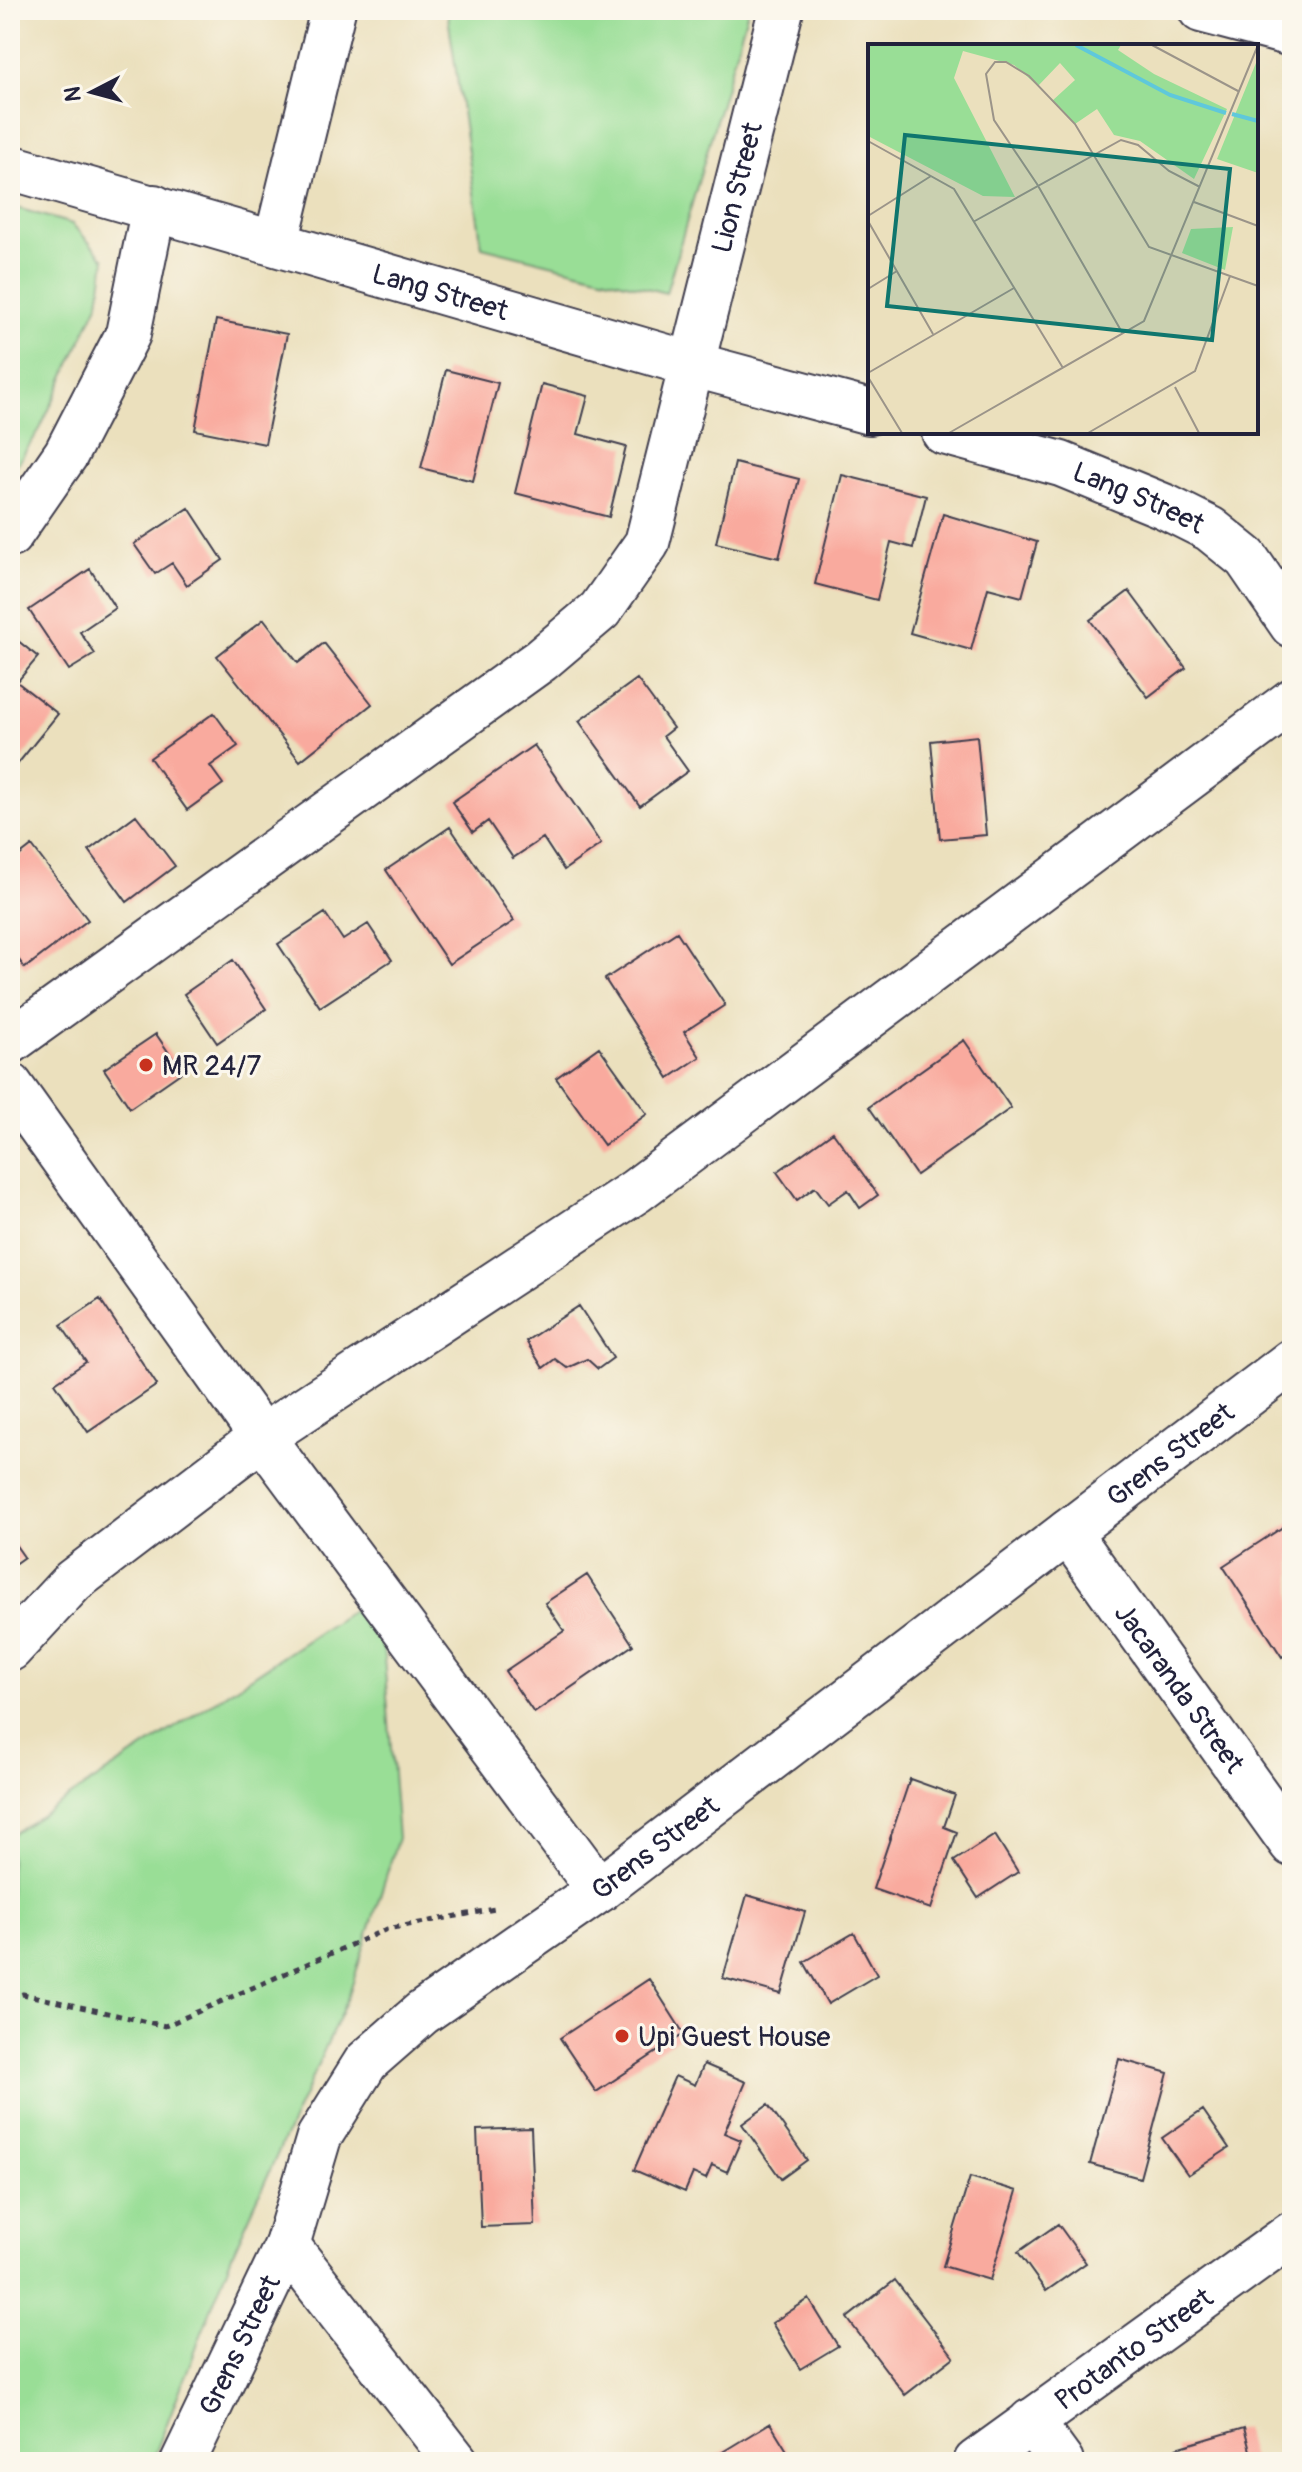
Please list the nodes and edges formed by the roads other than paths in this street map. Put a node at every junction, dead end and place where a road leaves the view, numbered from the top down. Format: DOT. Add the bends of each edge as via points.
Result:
graph roads {
  1 [pos="333,10"];
  2 [pos="781,10"];
  3 [pos="1201,10"];
  4 [pos="1292,34"];
  5 [pos="10,167"];
  6 [pos="154,207"];
  7 [pos="276,243"];
  8 [pos="691,364"];
  9 [pos="868,411"];
  10 [pos="951,434"];
  11 [pos="10,535"];
  12 [pos="1292,625"];
  13 [pos="1292,701"];
  14 [pos="10,1042"];
  15 [pos="10,1085"];
  16 [pos="1292,1361"];
  17 [pos="262,1437"];
  18 [pos="1068,1532"];
  19 [pos="10,1649"];
  20 [pos="1292,1844"];
  21 [pos="599,1890"];
  22 [pos="1292,2234"];
  23 [pos="287,2245"];
  24 [pos="1031,2421"];
  25 [pos="183,2462"];
  26 [pos="456,2462"];
  27 [pos="976,2462"];
  28 [pos="1061,2462"];
  1 -- 7 [label="street"];
  2 -- 8 [label="street, Lion Street"];
  3 -- 4 [label="street"];
  5 -- 6 [label="street, Lang Street"];
  6 -- 7 [label="street, Lang Street"];
  6 -- 11 [label="street" via="128,334 66,454"];
  7 -- 8 [label="street, Lang Street"];
  8 -- 9 [label="street, Lang Street"];
  8 -- 14 [label="street, Lion Street" via="647,543 600,610 541,660"];
  10 -- 12 [label="street, Lang Street" via="1061,464 1210,529 1246,558"];
  13 -- 17 [label="street" via="636,1191"];
  15 -- 17 [label="street"];
  16 -- 18 [label="street, Grens Street"];
  17 -- 19 [label="street" via="73,1581"];
  17 -- 21 [label="street"];
  18 -- 20 [label="street, Jacaranda Street"];
  18 -- 21 [label="street, Grens Street"];
  21 -- 23 [label="street, Grens Street" via="422,2013 366,2062 319,2137"];
  22 -- 24 [label="street, Protanto Street"];
  23 -- 25 [label="street, Grens Street"];
  23 -- 26 [label="street"];
  24 -- 27 [label="street, Protanto Street"];
  24 -- 28 [label="street"];
}
